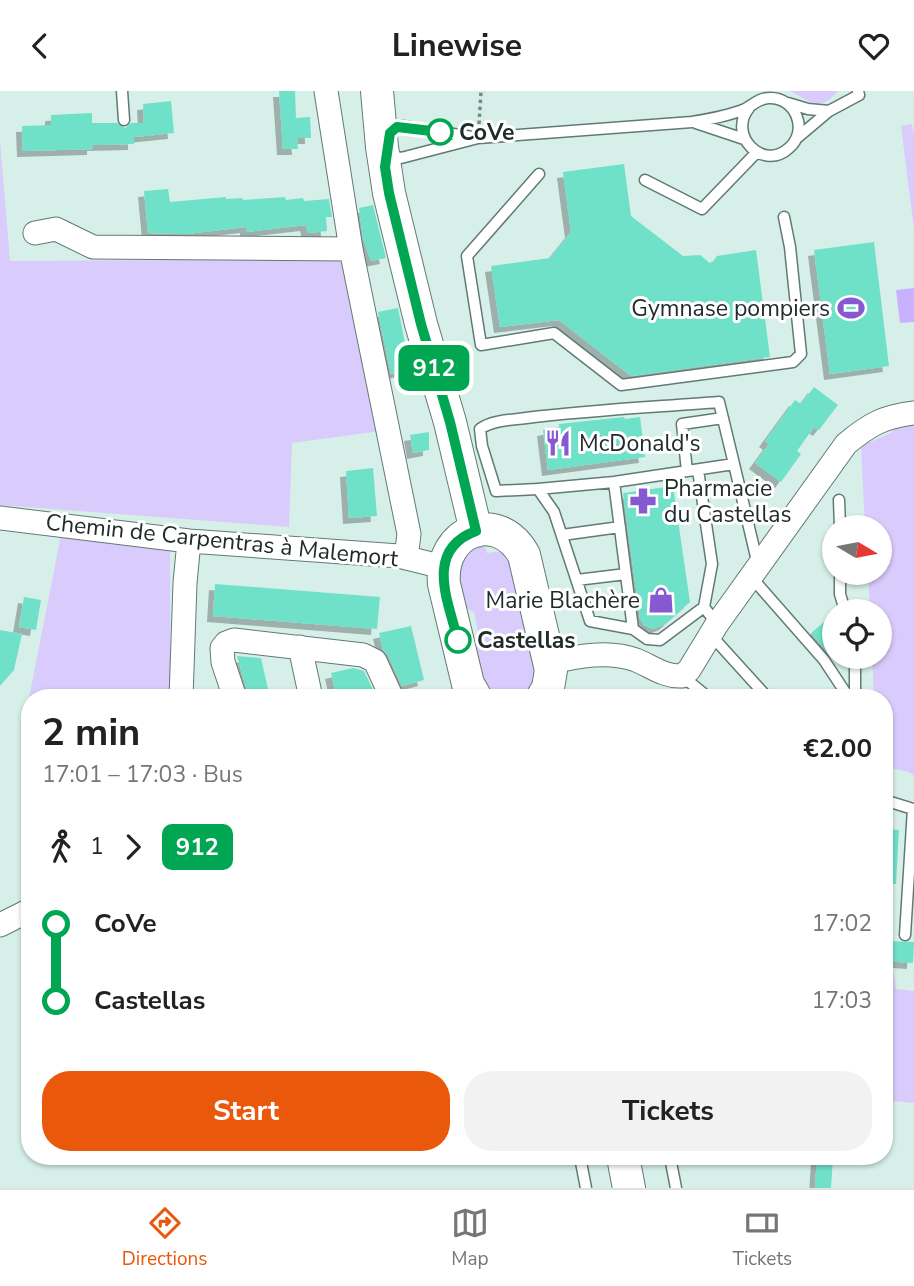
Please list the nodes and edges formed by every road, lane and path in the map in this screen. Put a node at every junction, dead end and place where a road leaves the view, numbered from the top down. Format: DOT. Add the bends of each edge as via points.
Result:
graph roads {
  1 [pos="122,91"];
  2 [pos="326,91"];
  3 [pos="379,91"];
  4 [pos="395,91"];
  5 [pos="472,91"];
  6 [pos="858,91"];
  7 [pos="483,92"];
  8 [pos="788,103"];
  9 [pos="748,107"];
  10 [pos="829,111"];
  11 [pos="124,120"];
  12 [pos="692,122"];
  13 [pos="478,138"];
  14 [pos="797,138"];
  15 [pos="744,139"];
  16 [pos="393,148"];
  17 [pos="757,152"];
  18 [pos="539,174"];
  19 [pos="645,180"];
  20 [pos="784,217"];
  21 [pos="35,233"];
  22 [pos="351,249"];
  23 [pos="914,413"];
  24 [pos="723,418"];
  25 [pos="734,464"];
  26 [pos="693,470"];
  27 [pos="614,482"];
  28 [pos="538,489"];
  29 [pos="839,500"];
  30 [pos="840,515"];
  31 [pos="0,518"];
  32 [pos="620,527"];
  33 [pos="476,531"];
  34 [pos="562,535"];
  35 [pos="190,541"];
  36 [pos="406,558"];
  37 [pos="443,567"];
  38 [pos="755,573"];
  39 [pos="626,574"];
  40 [pos="577,580"];
  41 [pos="711,622"];
  42 [pos="633,629"];
  43 [pos="300,647"];
  44 [pos="550,663"];
  45 [pos="855,669"];
  46 [pos="682,676"];
  47 [pos="181,689"];
  48 [pos="231,689"];
  49 [pos="309,689"];
  50 [pos="388,689"];
  51 [pos="468,689"];
  52 [pos="546,689"];
  53 [pos="698,689"];
  54 [pos="761,689"];
  55 [pos="843,689"];
  56 [pos="855,689"];
  57 [pos="893,803"];
  58 [pos="21,914"];
  59 [pos="0,925"];
  60 [pos="905,935"];
  61 [pos="582,1165"];
  62 [pos="625,1165"];
  63 [pos="672,1165"];
  64 [pos="586,1188"];
  65 [pos="629,1188"];
  66 [pos="676,1188"];
  1 -- 11 [label="lane"];
  2 -- 22 [label="street"];
  3 -- 16 [label="main road"];
  4 -- 16 [label="main road"];
  5 -- 7 [label="path"];
  6 -- 10 [label="lane" via="859,95"];
  7 -- 13 [label="path"];
  8 -- 9 [label="lane" via="770,97"];
  8 -- 10 [label="lane"];
  8 -- 14 [label="lane" via="798,119"];
  9 -- 12 [label="lane"];
  9 -- 15 [label="lane" via="742,120"];
  10 -- 14 [label="lane"];
  12 -- 13 [label="lane"];
  12 -- 15 [label="lane"];
  13 -- 16 [label="lane"];
  13 -- 16 [label="lane"];
  14 -- 17 [label="lane" via="785,152"];
  15 -- 17 [label="lane"];
  16 -- 33 [label="main road"];
  17 -- 19 [label="lane" via="702,209"];
  18 -- 20 [label="lane" via="467,257 481,345 554,333 621,385 793,362 801,354"];
  21 -- 22 [label="street" via="56,229 93,247"];
  22 -- 36 [label="street" via="409,534"];
  23 -- 38 [label="street" via="888,416 868,425 846,444"];
  24 -- 25 [label="lane"];
  24 -- 26 [label="lane" via="682,424"];
  24 -- 28 [label="lane" via="719,402 552,415 480,429 496,491"];
  25 -- 26 [label="lane"];
  25 -- 38 [label="lane"];
  26 -- 27 [label="lane"];
  26 -- 41 [label="lane" via="712,564"];
  27 -- 28 [label="lane"];
  27 -- 32 [label="lane"];
  28 -- 34 [label="lane" via="554,512"];
  29 -- 30 [label="lane"];
  31 -- 35 [label="street, Chemin de Carpentras à Malemort"];
  32 -- 34 [label="lane"];
  32 -- 39 [label="lane"];
  33 -- 37 [label="main road" via="450,548"];
  33 -- 44 [label="main road" via="499,532 520,548"];
  34 -- 40 [label="lane"];
  35 -- 36 [label="street, Chemin de Carpentras à Malemort"];
  35 -- 47 [label="street"];
  36 -- 37 [label="street, Chemin de Carpentras à Malemort"];
  37 -- 51 [label="main road"];
  38 -- 41 [label="street"];
  38 -- 55 [label="lane"];
  39 -- 40 [label="lane"];
  39 -- 42 [label="lane"];
  40 -- 42 [label="lane" via="590,621"];
  41 -- 42 [label="lane" via="660,640 647,639"];
  41 -- 46 [label="street" via="690,670"];
  41 -- 54 [label="lane"];
  43 -- 48 [label="street" via="226,643 223,662"];
  43 -- 49 [label="street"];
  43 -- 50 [label="street" via="363,655 375,661"];
  44 -- 46 [label="street" via="575,656 614,656"];
  44 -- 52 [label="main road"];
  45 -- 56 [label="lane"];
  46 -- 53 [label="lane"];
  57 -- 60 [label="lane" via="913,809"];
  58 -- 59 [label="street"];
  61 -- 64 [label="lane"];
  62 -- 65 [label="main road"];
  63 -- 66 [label="lane"];
}
